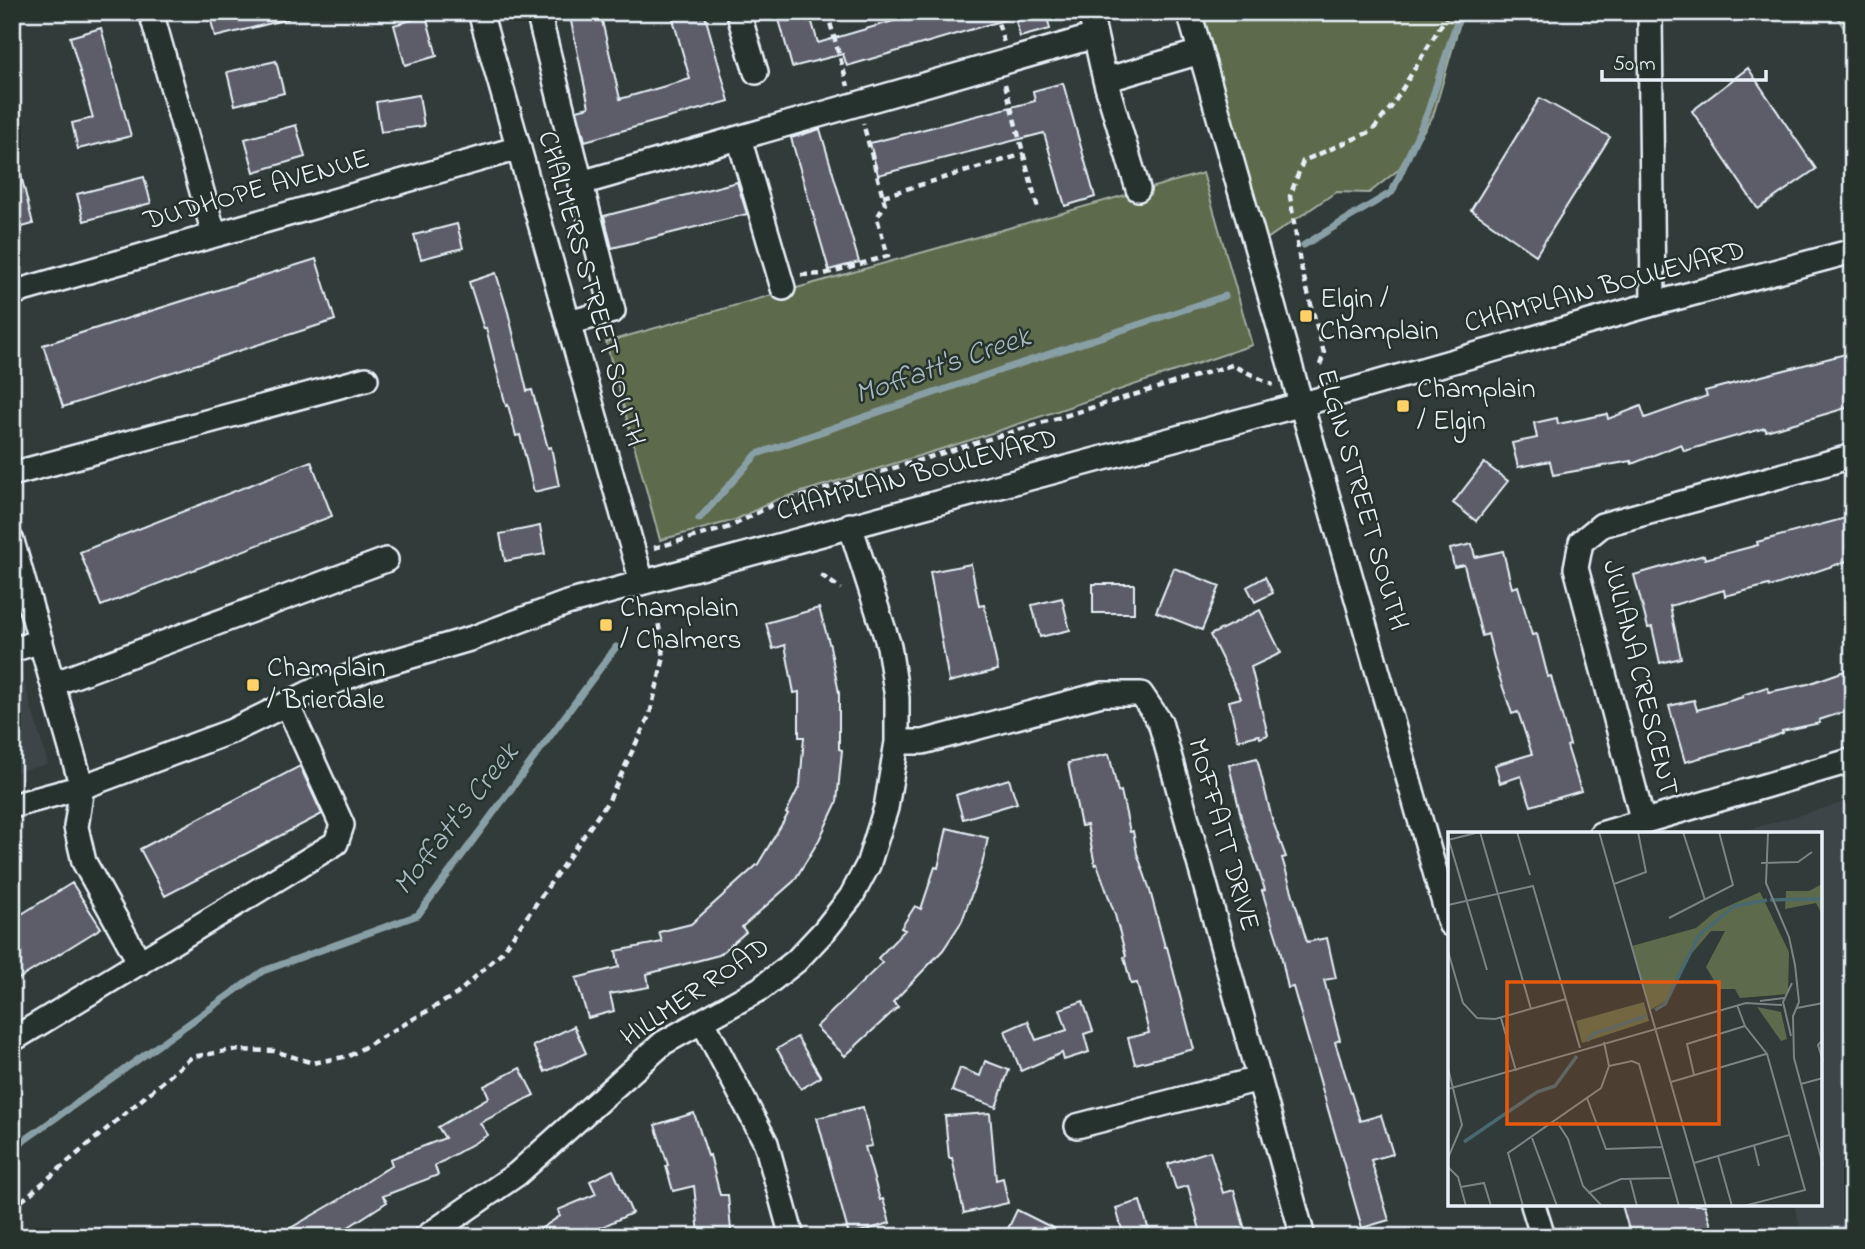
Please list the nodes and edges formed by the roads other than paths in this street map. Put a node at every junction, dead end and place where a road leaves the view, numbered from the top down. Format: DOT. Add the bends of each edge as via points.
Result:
graph roads {
  1 [pos="151,12"];
  2 [pos="480,12"];
  3 [pos="537,12"];
  4 [pos="738,12"];
  5 [pos="1090,12"];
  6 [pos="1189,12"];
  7 [pos="1650,12"];
  8 [pos="1095,36"];
  9 [pos="1200,52"];
  10 [pos="756,72"];
  11 [pos="1105,80"];
  12 [pos="739,138"];
  13 [pos="519,148"];
  14 [pos="581,183"];
  15 [pos="1138,189"];
  16 [pos="214,234"];
  17 [pos="1853,251"];
  18 [pos="781,282"];
  19 [pos="12,293"];
  20 [pos="1653,304"];
  21 [pos="568,323"];
  22 [pos="366,379"];
  23 [pos="1303,404"];
  24 [pos="1853,456"];
  25 [pos="12,474"];
  26 [pos="850,524"];
  27 [pos="12,541"];
  28 [pos="386,560"];
  29 [pos="642,582"];
  30 [pos="41,641"];
  31 [pos="12,649"];
  32 [pos="53,684"];
  33 [pos="287,704"];
  34 [pos="897,742"];
  35 [pos="1853,760"];
  36 [pos="82,787"];
  37 [pos="12,806"];
  38 [pos="1643,822"];
  39 [pos="1608,832"];
  40 [pos="1444,881"];
  41 [pos="1448,910"];
  42 [pos="139,963"];
  43 [pos="704,1022"];
  44 [pos="12,1040"];
  45 [pos="1259,1079"];
  46 [pos="1077,1126"];
  47 [pos="1535,1207"];
  48 [pos="435,1234"];
  49 [pos="792,1237"];
  50 [pos="1303,1237"];
  51 [pos="1543,1237"];
  1 -- 16 [label="street"];
  2 -- 13 [label="street, CHALMERS STREET SOUTH"];
  3 -- 14 [label="street"];
  4 -- 10 [label="street"];
  5 -- 8 [label="street"];
  6 -- 9 [label="street, ELGIN STREET SOUTH"];
  7 -- 20 [label="street"];
  8 -- 11 [label="street"];
  8 -- 12 [label="street"];
  9 -- 11 [label="street"];
  9 -- 23 [label="street, ELGIN STREET SOUTH"];
  11 -- 15 [label="street"];
  12 -- 14 [label="street"];
  12 -- 18 [label="street"];
  13 -- 16 [label="street, DUDHOPE AVENUE"];
  13 -- 21 [label="street, CHALMERS STREET SOUTH"];
  14 -- 21 [label="street" via="613,311"];
  16 -- 19 [label="street, DUDHOPE AVENUE"];
  17 -- 20 [label="street, CHAMPLAIN BOULEVARD"];
  20 -- 23 [label="street, CHAMPLAIN BOULEVARD"];
  21 -- 29 [label="street, CHALMERS STREET SOUTH"];
  22 -- 25 [label="street"];
  23 -- 26 [label="street, CHAMPLAIN BOULEVARD"];
  23 -- 40 [label="street, ELGIN STREET SOUTH"];
  24 -- 38 [label="street, JULIANA CRESCENT" via="1602,525 1581,542 1576,568"];
  26 -- 29 [label="street, CHAMPLAIN BOULEVARD"];
  26 -- 34 [label="street, HILLMER ROAD" via="889,646 897,698"];
  27 -- 30 [label="street"];
  28 -- 32 [label="street"];
  29 -- 33 [label="street, CHAMPLAIN BOULEVARD" via="367,669"];
  30 -- 31 [label="street"];
  30 -- 32 [label="street"];
  32 -- 36 [label="street"];
  33 -- 36 [label="street, CHAMPLAIN BOULEVARD" via="232,731"];
  33 -- 42 [label="street" via="342,825 336,843"];
  34 -- 43 [label="street, HILLMER ROAD" via="886,808 868,865 851,897 796,961"];
  34 -- 45 [label="street, MOFFATT DRIVE" via="923,743 1102,694 1141,694 1160,722"];
  35 -- 38 [label="street"];
  36 -- 37 [label="street, CHAMPLAIN BOULEVARD"];
  36 -- 42 [label="street" via="76,827 84,862"];
  38 -- 39 [label="street"];
  40 -- 41 [label="street, ELGIN STREET SOUTH"];
  42 -- 44 [label="street"];
  43 -- 48 [label="street, HILLMER ROAD" via="663,1044 517,1174"];
  43 -- 49 [label="street" via="766,1143"];
  45 -- 46 [label="street"];
  45 -- 50 [label="street, MOFFATT DRIVE"];
  47 -- 51 [label="street"];
}
